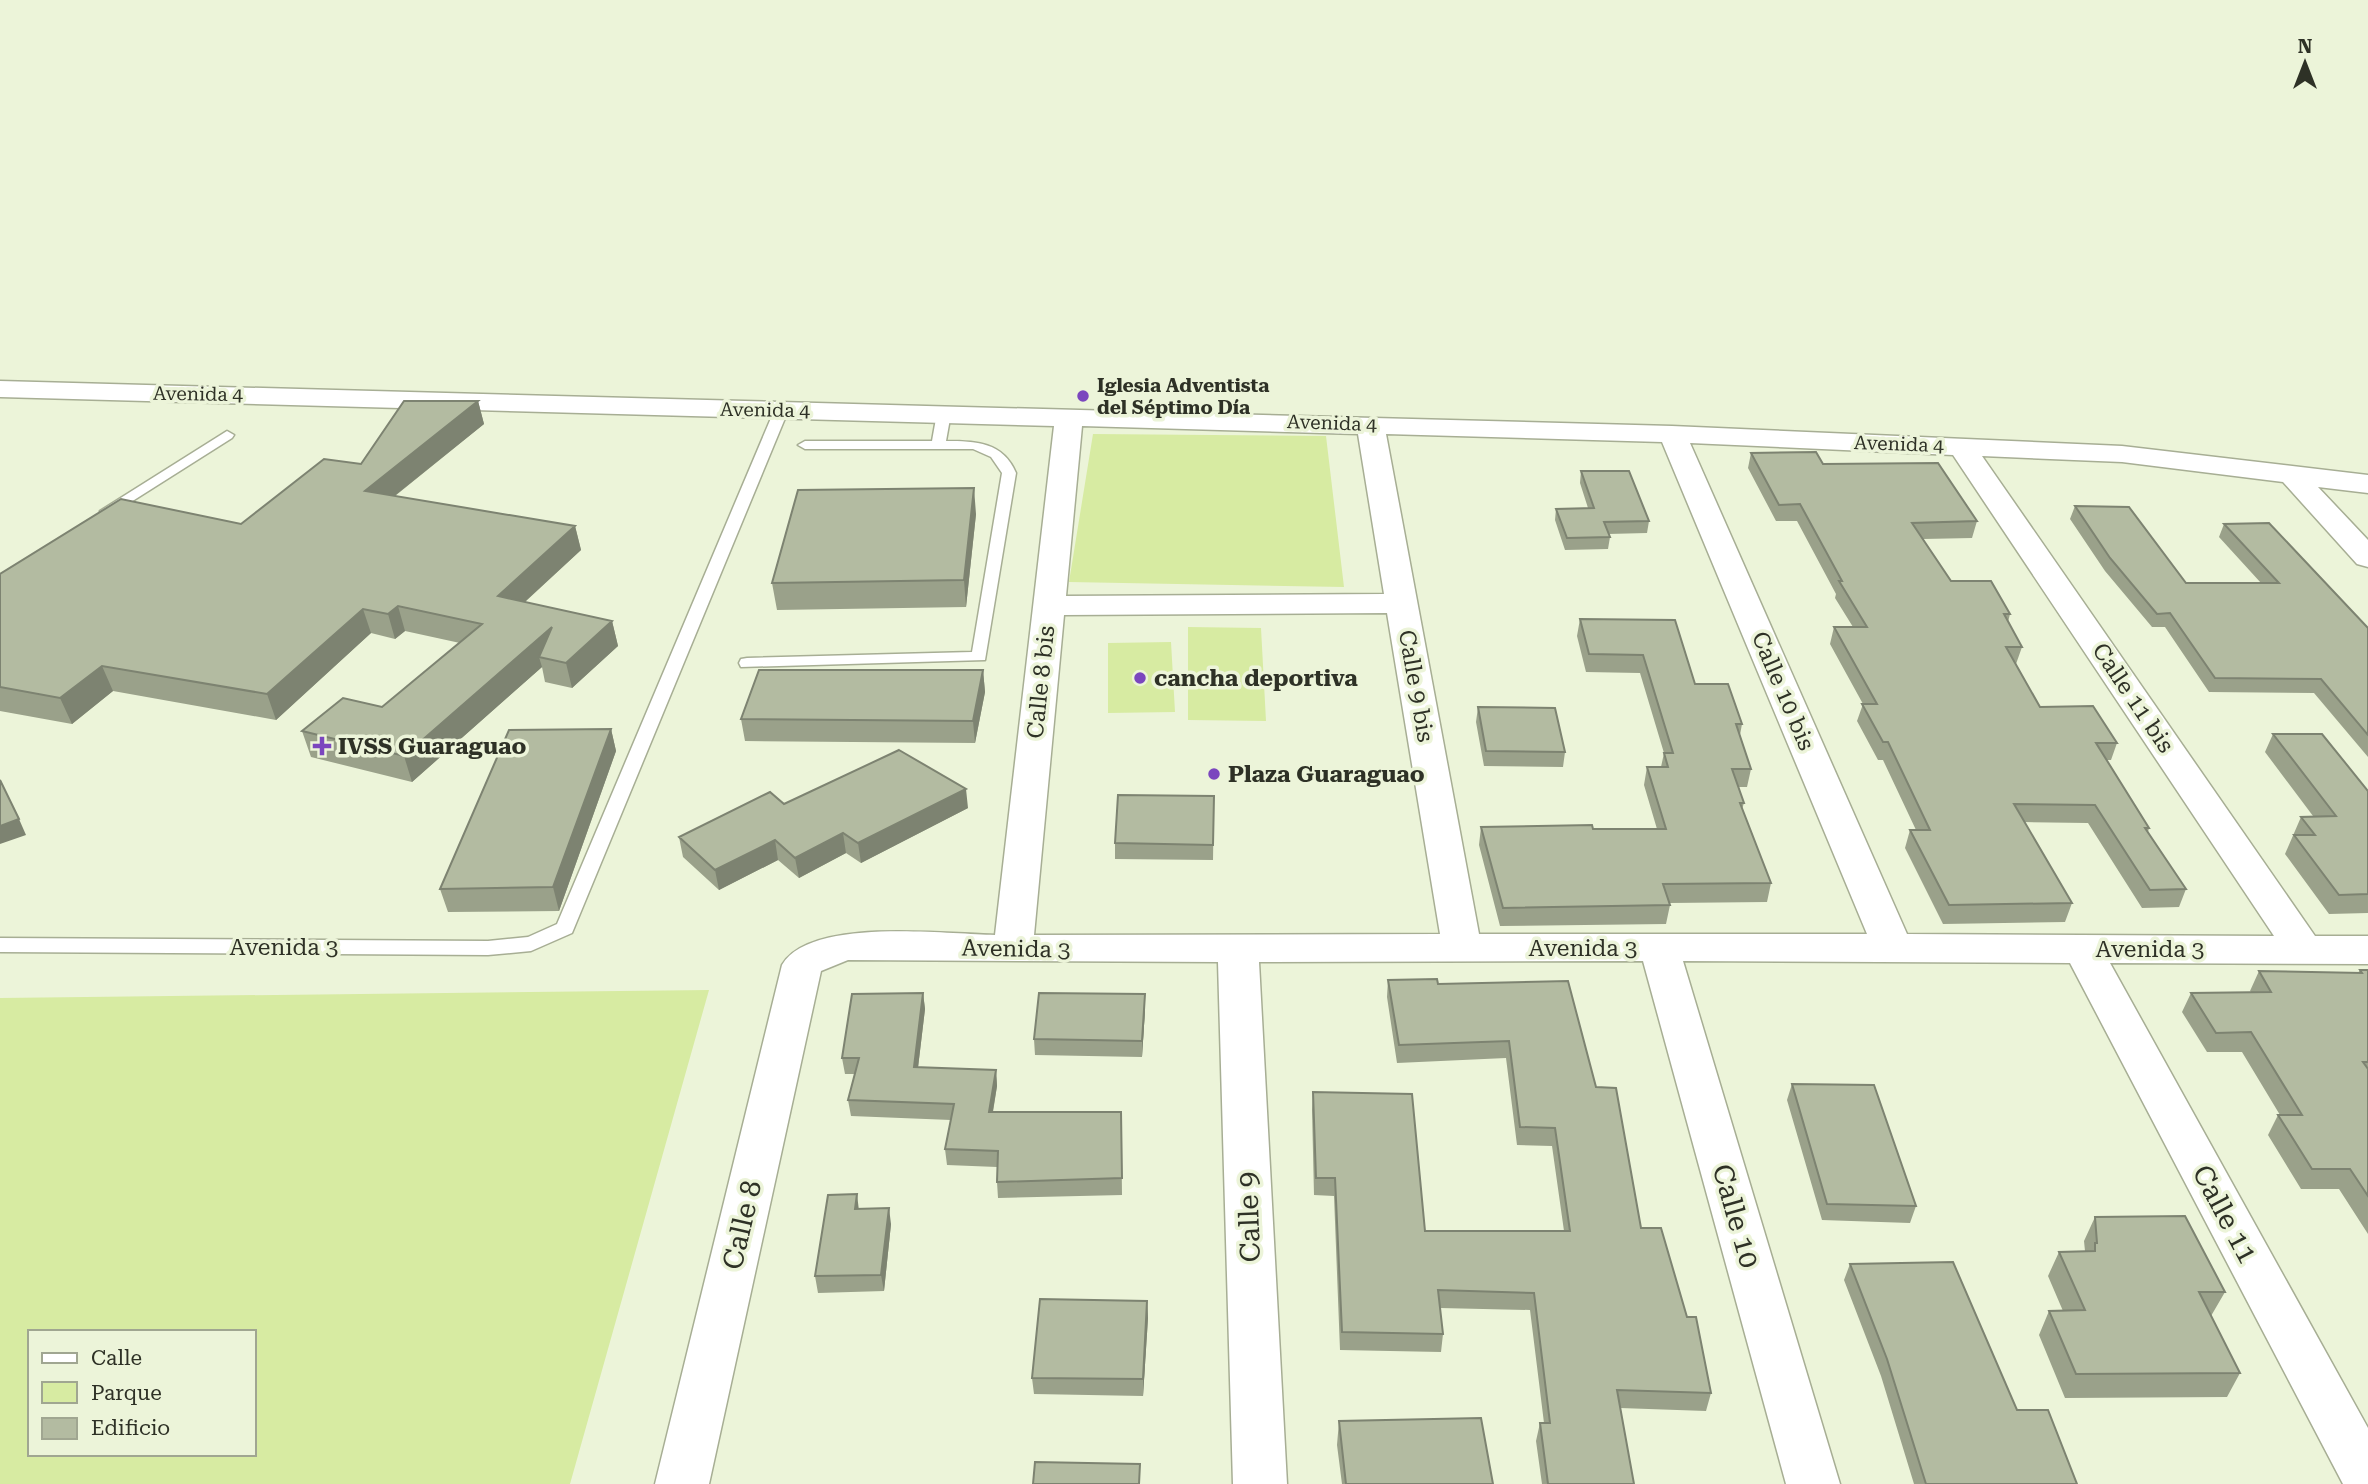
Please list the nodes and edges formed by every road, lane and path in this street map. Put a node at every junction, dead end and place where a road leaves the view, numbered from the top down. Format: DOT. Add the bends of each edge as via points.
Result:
graph roads {
  1 [pos="0,389"];
  2 [pos="780,411"];
  3 [pos="944,413"];
  4 [pos="1069,416"];
  5 [pos="1370,424"];
  6 [pos="1672,434"];
  7 [pos="227,435"];
  8 [pos="939,443"];
  9 [pos="805,445"];
  10 [pos="1961,446"];
  11 [pos="2290,473"];
  12 [pos="2368,484"];
  13 [pos="91,521"];
  14 [pos="2368,558"];
  15 [pos="1402,603"];
  16 [pos="1049,606"];
  17 [pos="747,663"];
  18 [pos="0,945"];
  19 [pos="1659,947"];
  20 [pos="1462,948"];
  21 [pos="1893,948"];
  22 [pos="2082,948"];
  23 [pos="1013,949"];
  24 [pos="1238,950"];
  25 [pos="2304,950"];
  26 [pos="2368,950"];
  27 [pos="802,965"];
  28 [pos="2368,1479"];
  29 [pos="682,1484"];
  30 [pos="1260,1484"];
  31 [pos="1813,1484"];
  1 -- 2 [label="street, Avenida 4"];
  2 -- 3 [label="street, Avenida 4"];
  2 -- 18 [label="lane, Avenida 3" via="565,928 531,944 488,948"];
  3 -- 4 [label="street, Avenida 4"];
  3 -- 8 [label="lane"];
  4 -- 5 [label="street, Avenida 4"];
  4 -- 16 [label="street, Calle 8 bis"];
  5 -- 6 [label="street, Avenida 4"];
  5 -- 15 [label="street, Calle 9 bis"];
  6 -- 10 [label="street, Avenida 4"];
  6 -- 21 [label="street, Calle 10 bis"];
  7 -- 13 [label="lane"];
  8 -- 9 [label="lane"];
  8 -- 17 [label="lane" via="996,452 1009,473 979,657"];
  10 -- 11 [label="street, Avenida 4" via="2122,454"];
  10 -- 25 [label="street, Calle 11 bis"];
  11 -- 12 [label="street, Avenida 4"];
  11 -- 14 [label="street"];
  15 -- 16 [label="street"];
  15 -- 20 [label="street, Calle 9 bis"];
  16 -- 23 [label="street, Calle 8 bis"];
  19 -- 20 [label="street, Avenida 3"];
  19 -- 21 [label="street, Avenida 3"];
  19 -- 31 [label="street, Calle 10"];
  20 -- 24 [label="street, Avenida 3"];
  21 -- 22 [label="street, Avenida 3"];
  22 -- 25 [label="street, Avenida 3"];
  22 -- 28 [label="street, Calle 11"];
  23 -- 24 [label="street, Avenida 3"];
  23 -- 27 [label="street, Avenida 3" via="846,946"];
  24 -- 30 [label="street, Calle 9"];
  25 -- 26 [label="street, Avenida 3"];
  27 -- 29 [label="street, Calle 8"];
}
